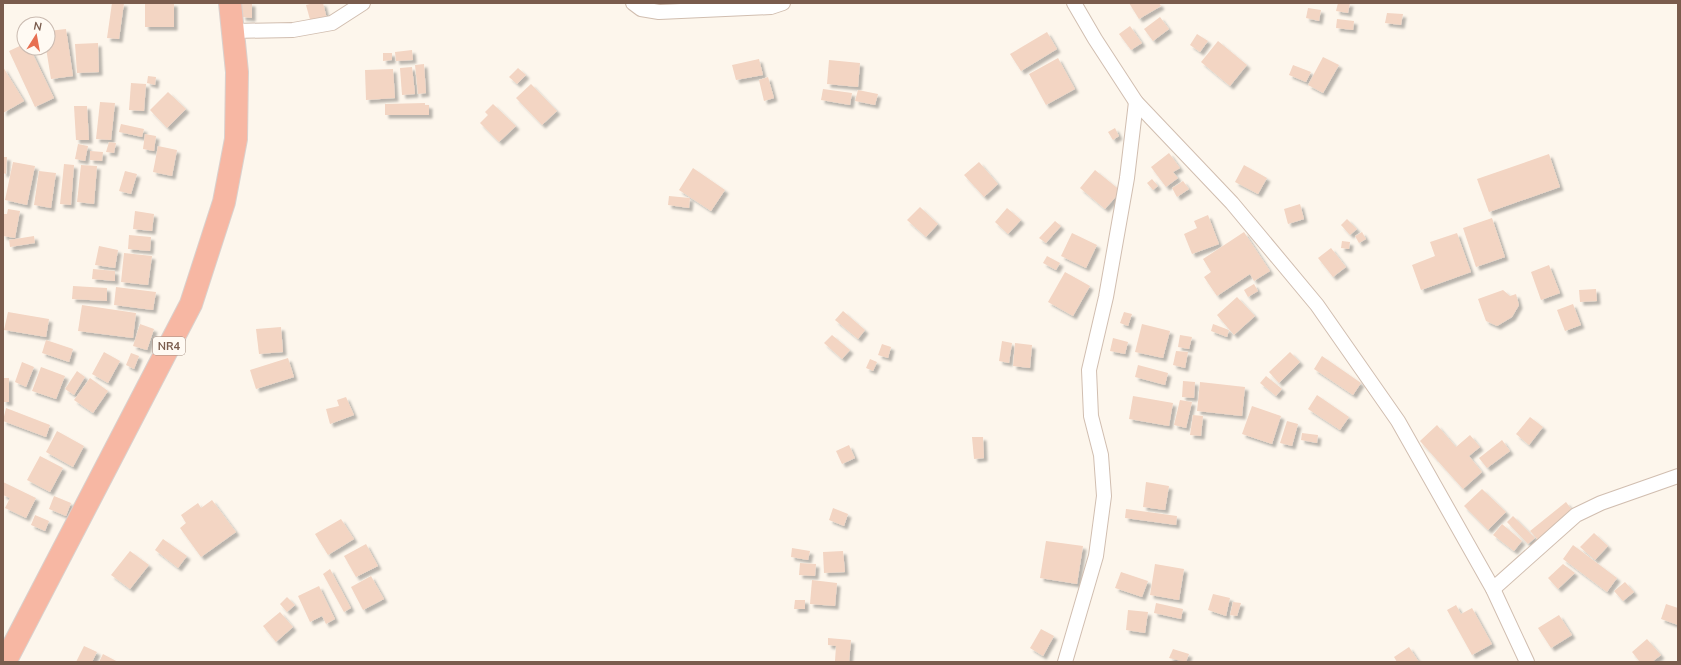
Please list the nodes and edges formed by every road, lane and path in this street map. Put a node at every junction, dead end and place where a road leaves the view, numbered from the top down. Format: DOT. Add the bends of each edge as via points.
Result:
graph roads {
  1 [pos="230,3"];
  2 [pos="363,3"];
  3 [pos="633,3"];
  4 [pos="783,3"];
  5 [pos="1074,3"];
  6 [pos="233,31"];
  7 [pos="1136,102"];
  8 [pos="1678,476"];
  9 [pos="1493,589"];
  10 [pos="5,662"];
  11 [pos="1065,662"];
  12 [pos="1527,662"];
  1 -- 6 [label="highway, NR4"];
  2 -- 6 [label="street" via="332,23 293,30"];
  3 -- 4 [label="street" via="641,9 659,12 771,7"];
  5 -- 7 [label="street"];
  6 -- 10 [label="highway, NR4" via="237,72 236,138 224,202 191,304"];
  7 -- 9 [label="street" via="1232,203 1317,305 1398,421"];
  7 -- 11 [label="street" via="1127,178 1089,370 1091,416 1102,455 1104,496 1096,556"];
  8 -- 9 [label="street" via="1576,515"];
  9 -- 12 [label="street"];
}
